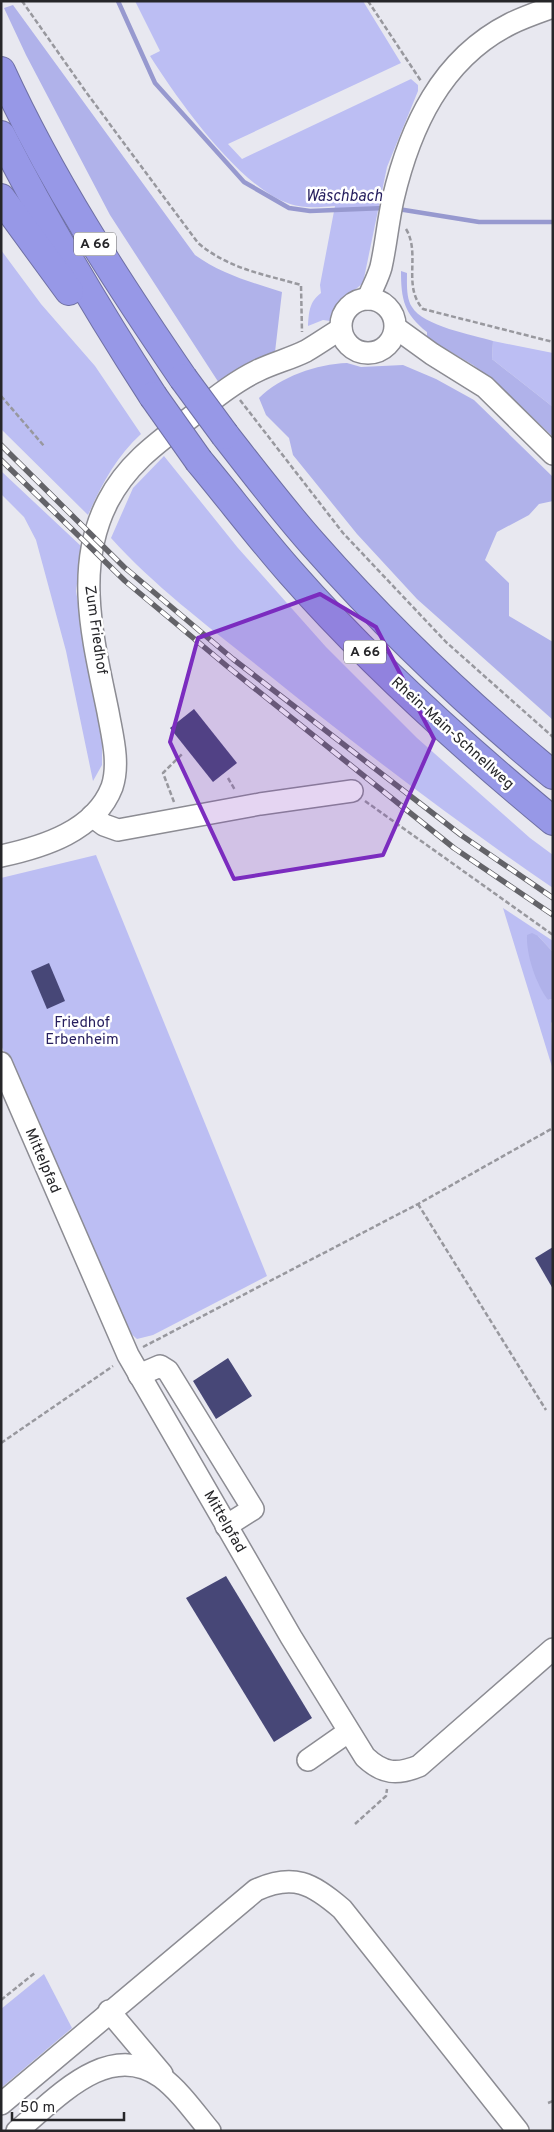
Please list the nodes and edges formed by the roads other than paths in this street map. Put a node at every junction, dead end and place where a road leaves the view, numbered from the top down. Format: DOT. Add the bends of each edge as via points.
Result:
graph roads {
  1 [pos="553,7"];
  2 [pos="1,60"];
  3 [pos="1,72"];
  4 [pos="16,104"];
  5 [pos="1,135"];
  6 [pos="1,198"];
  7 [pos="374,300"];
  8 [pos="344,336"];
  9 [pos="392,336"];
  10 [pos="153,396"];
  11 [pos="553,454"];
  12 [pos="553,775"];
  13 [pos="352,791"];
  14 [pos="92,816"];
  15 [pos="553,821"];
  16 [pos="1,856"];
  17 [pos="1,1063"];
  18 [pos="139,1375"];
  19 [pos="226,1526"];
  20 [pos="553,1649"];
  21 [pos="348,1732"];
  22 [pos="308,1760"];
  23 [pos="109,2011"];
  24 [pos="177,2091"];
  25 [pos="1,2104"];
  26 [pos="17,2131"];
  27 [pos="210,2131"];
  28 [pos="518,2131"];
  1 -- 7 [label="street" via="510,24 490,36 456,64 434,92 412,138"];
  2 -- 4 [label="highway"];
  3 -- 4 [label="highway, A 66"];
  4 -- 12 [label="highway, A 66, bridge" via="124,291 225,435 313,545 407,644 502,733"];
  5 -- 10 [label="highway, A 66" via="40,212"];
  6 -- 10 [label="highway" via="94,326"];
  7 -- 8 [label="street" via="356,302 346,310"];
  7 -- 9 [label="street" via="392,312"];
  8 -- 9 [label="street" via="358,352 371,354"];
  8 -- 14 [label="street, Zum Friedhof" via="244,378 167,434 128,471 104,508 90,553 88,597 116,762 106,800"];
  9 -- 11 [label="street" via="432,354 485,387"];
  10 -- 15 [label="highway, Rhein-Main-Schnellweg / A 66, bridge" via="199,461 290,572 386,674 480,761"];
  13 -- 14 [label="street" via="118,830"];
  14 -- 16 [label="street, Zum Friedhof" via="49,843"];
  17 -- 18 [label="street, Mittelpfad"];
  18 -- 19 [label="street, Mittelpfad"];
  18 -- 19 [label="street" via="160,1366 168,1371 253,1509"];
  19 -- 21 [label="street, Mittelpfad"];
  20 -- 21 [label="street, Mittelpfad" via="419,1766 403,1772 374,1766"];
  21 -- 22 [label="street"];
  23 -- 24 [label="street"];
  23 -- 25 [label="street"];
  23 -- 28 [label="street" via="256,1890 285,1880 305,1884 325,1894 342,1909"];
  24 -- 26 [label="street" via="146,2068 123,2064 110,2066 77,2082"];
  24 -- 27 [label="street"];
}
